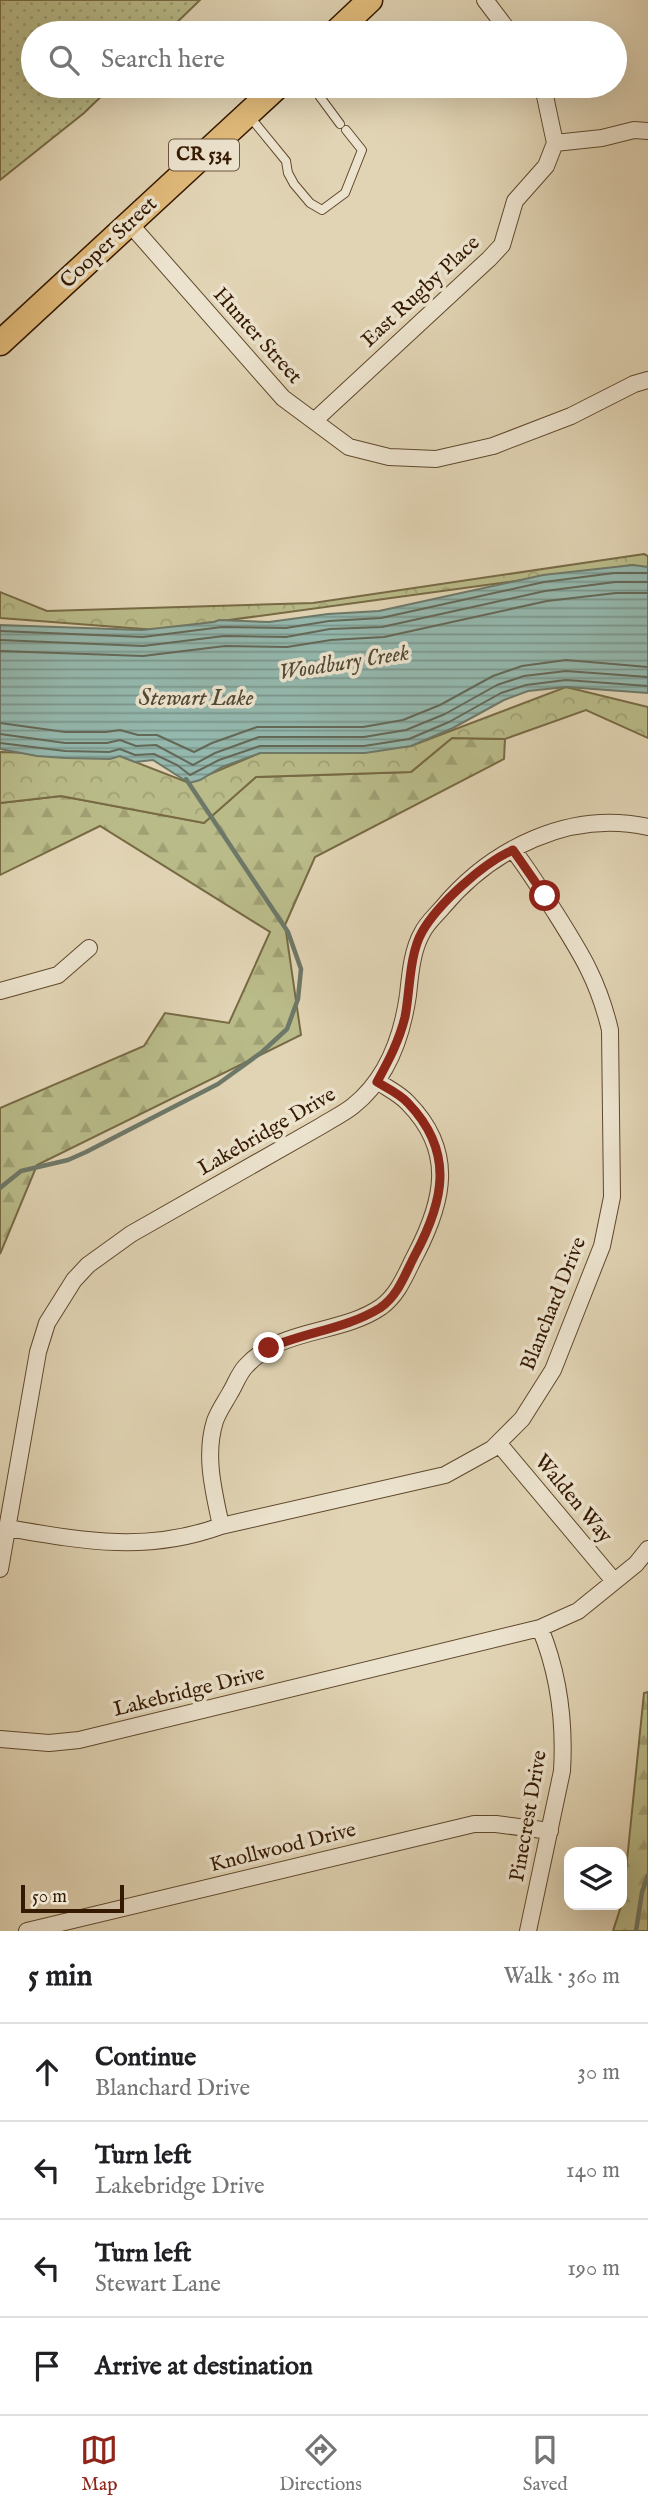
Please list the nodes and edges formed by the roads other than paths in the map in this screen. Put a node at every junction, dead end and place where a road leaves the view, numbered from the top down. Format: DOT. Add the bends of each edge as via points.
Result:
graph roads {
  1 [pos="370,0"];
  2 [pos="485,0"];
  3 [pos="348,21"];
  4 [pos="501,21"];
  5 [pos="265,98"];
  6 [pos="321,98"];
  7 [pos="545,98"];
  8 [pos="248,114"];
  9 [pos="648,131"];
  10 [pos="555,143"];
  11 [pos="130,224"];
  12 [pos="0,343"];
  13 [pos="648,380"];
  14 [pos="314,421"];
  15 [pos="648,827"];
  16 [pos="513,850"];
  17 [pos="89,948"];
  18 [pos="0,991"];
  19 [pos="377,1082"];
  20 [pos="499,1444"];
  21 [pos="220,1527"];
  22 [pos="8,1528"];
  23 [pos="648,1549"];
  24 [pos="0,1569"];
  25 [pos="614,1581"];
  26 [pos="540,1628"];
  27 [pos="0,1739"];
  28 [pos="550,1831"];
  29 [pos="87,1924"];
  30 [pos="27,1931"];
  31 [pos="528,1931"];
  1 -- 3 [label="main road"];
  2 -- 4 [label="street"];
  5 -- 8 [label="main road, Cooper Street / CR 534"];
  6 -- 8 [label="lane" via="362,150 345,193 322,210 310,204 294,184 286,161"];
  7 -- 10 [label="street"];
  8 -- 11 [label="main road, Cooper Street / CR 534"];
  9 -- 10 [label="street"];
  10 -- 14 [label="street, East Rugby Place" via="546,166 515,201 502,245"];
  11 -- 12 [label="main road, Cooper Street / CR 534"];
  11 -- 14 [label="street, Hunter Street" via="283,398"];
  13 -- 14 [label="street, Hunter Street" via="493,446 436,458 389,457 349,447"];
  15 -- 16 [label="street, Lakebridge Drive" via="576,824"];
  16 -- 19 [label="street, Lakebridge Drive" via="482,867 421,933 396,1047"];
  16 -- 20 [label="street, Blanchard Drive" via="589,966 604,1003 610,1030 612,1198 602,1247 553,1370 522,1419"];
  17 -- 18 [label="street" via="58,975"];
  19 -- 21 [label="street" via="407,1101 426,1125 438,1155 441,1184 434,1216 396,1294 381,1307 340,1325 292,1338 245,1366 215,1420 209,1446"];
  19 -- 22 [label="street, Lakebridge Drive" via="352,1107 108,1249 74,1280 47,1324 38,1352"];
  20 -- 21 [label="street, Blanchard Drive" via="445,1475"];
  20 -- 25 [label="street, Walden Way"];
  21 -- 22 [label="street, Blanchard Drive" via="195,1536 118,1544"];
  22 -- 24 [label="street, Lakebridge Drive"];
  23 -- 25 [label="street, Lakebridge Drive"];
  25 -- 26 [label="street, Lakebridge Drive" via="578,1611"];
  26 -- 27 [label="street, Lakebridge Drive" via="79,1740"];
  26 -- 28 [label="street, Pinecrest Drive" via="555,1672 563,1717 562,1771"];
  28 -- 29 [label="street, Knollwood Drive" via="474,1824"];
  28 -- 31 [label="street, Pinecrest Drive"];
  29 -- 30 [label="street, Knollwood Drive"];
}
